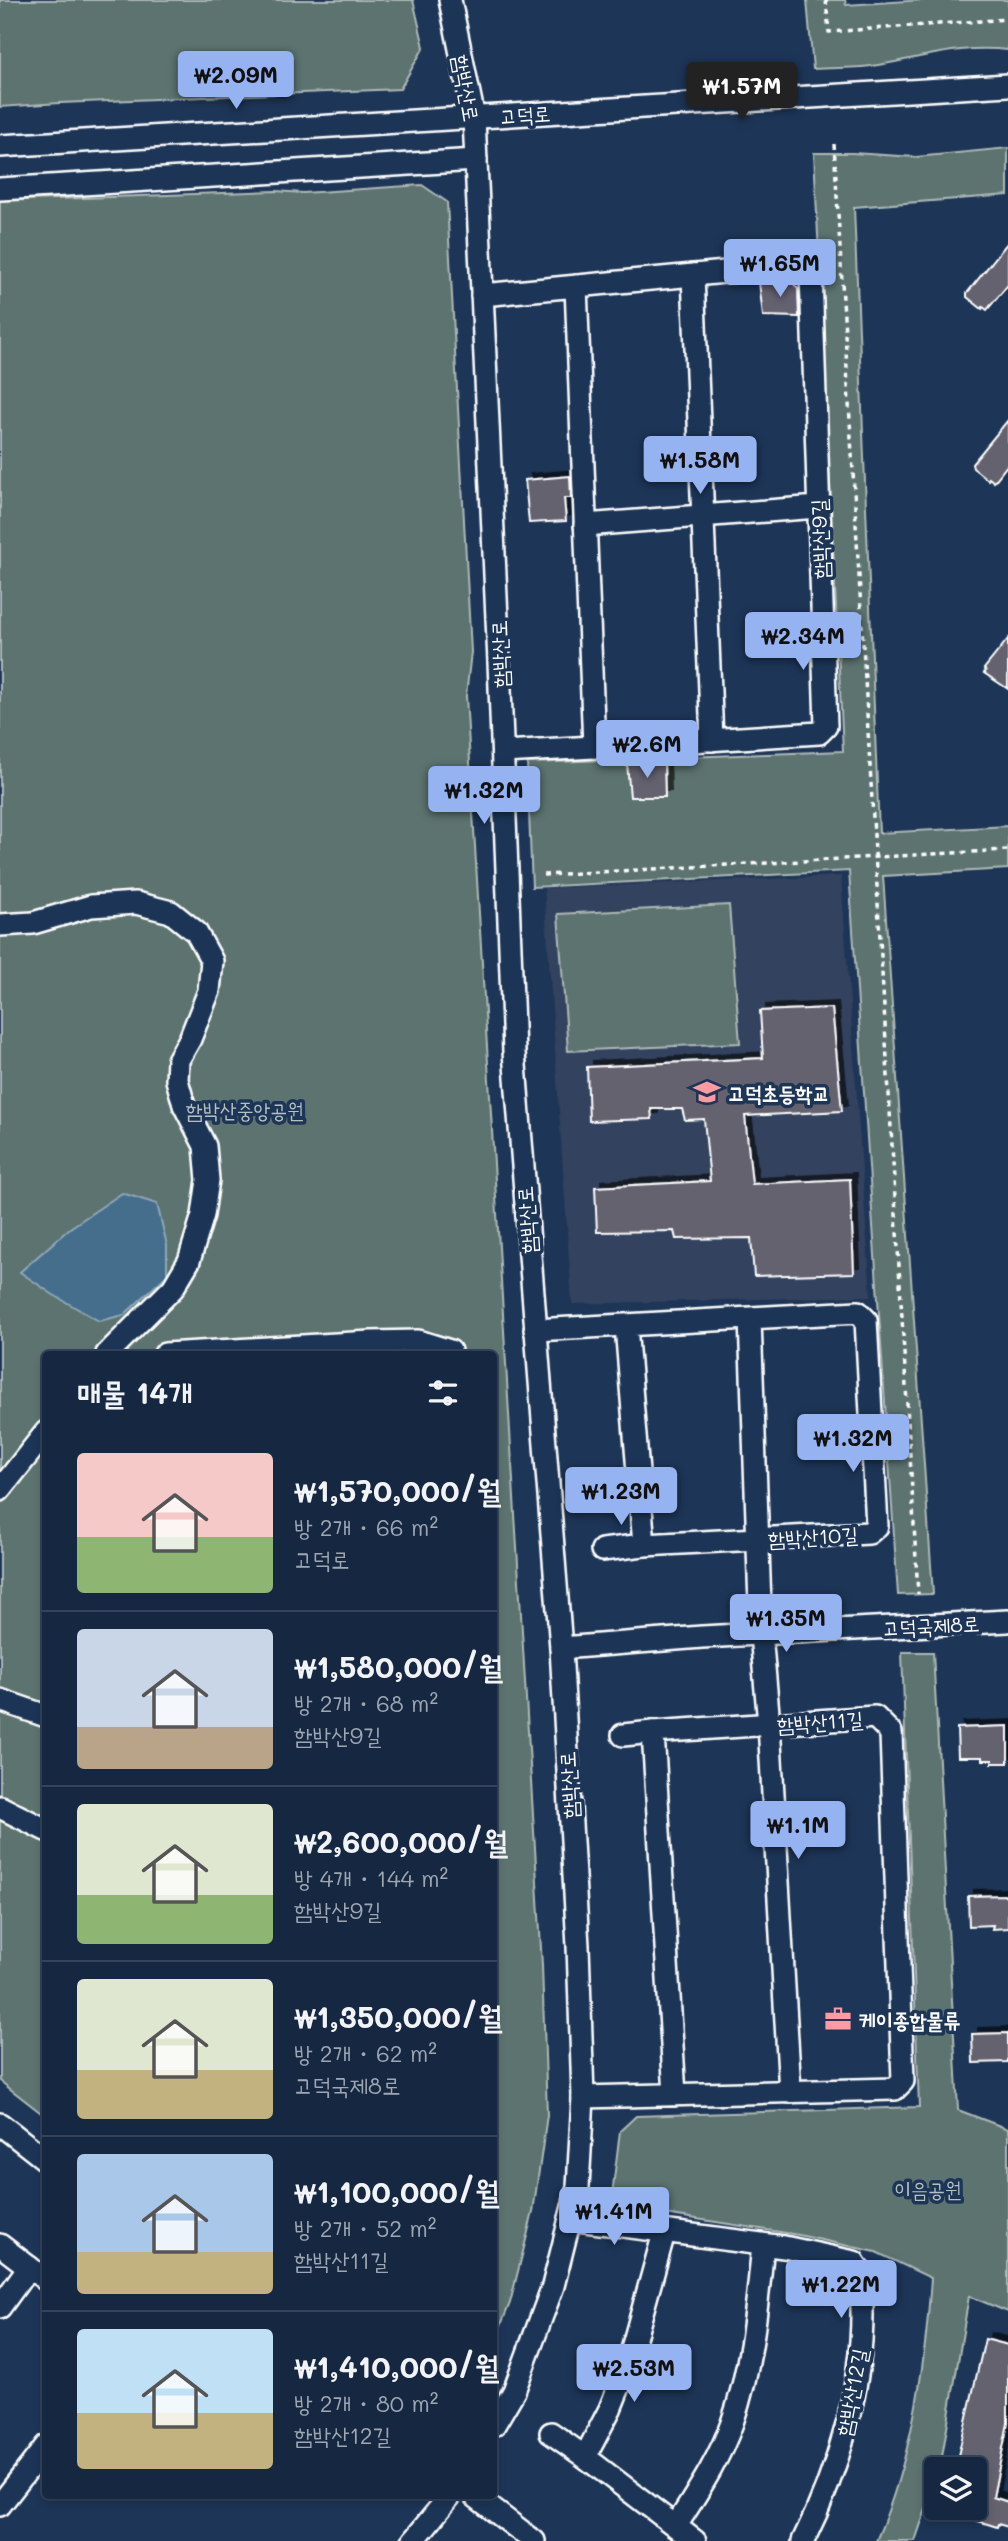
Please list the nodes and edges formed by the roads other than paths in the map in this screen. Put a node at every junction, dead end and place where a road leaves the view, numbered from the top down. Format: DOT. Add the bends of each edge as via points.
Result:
graph roads {
  1 [pos="450,0"];
  2 [pos="1008,85"];
  3 [pos="474,118"];
  4 [pos="0,146"];
  5 [pos="476,160"];
  6 [pos="0,189"];
  7 [pos="693,275"];
  8 [pos="576,286"];
  9 [pos="482,295"];
  10 [pos="818,507"];
  11 [pos="703,517"];
  12 [pos="585,525"];
  13 [pos="712,740"];
  14 [pos="594,747"];
  15 [pos="503,752"];
  16 [pos="0,925"];
  17 [pos="750,1319"];
  18 [pos="626,1326"];
  19 [pos="535,1330"];
  20 [pos="117,1351"];
  21 [pos="216,1351"];
  22 [pos="450,1351"];
  23 [pos="42,1437"];
  24 [pos="0,1490"];
  25 [pos="758,1539"];
  26 [pos="644,1545"];
  27 [pos="602,1550"];
  28 [pos="1008,1621"];
  29 [pos="761,1634"];
  30 [pos="561,1648"];
  31 [pos="0,1700"];
  32 [pos="42,1715"];
  33 [pos="769,1724"];
  34 [pos="653,1732"];
  35 [pos="622,1735"];
  36 [pos="0,1807"];
  37 [pos="42,1828"];
  38 [pos="790,2092"];
  39 [pos="675,2095"];
  40 [pos="583,2097"];
  41 [pos="0,2124"];
  42 [pos="42,2157"];
  43 [pos="570,2219"];
  44 [pos="664,2233"];
  45 [pos="0,2245"];
  46 [pos="763,2245"];
  47 [pos="37,2273"];
  48 [pos="0,2307"];
  49 [pos="497,2421"];
  50 [pos="551,2434"];
  51 [pos="42,2451"];
  52 [pos="585,2457"];
  53 [pos="448,2499"];
  54 [pos="479,2499"];
  55 [pos="0,2505"];
  56 [pos="676,2526"];
  57 [pos="413,2541"];
  58 [pos="534,2541"];
  59 [pos="695,2541"];
  60 [pos="803,2541"];
  1 -- 3 [label="street, 함박산로"];
  2 -- 3 [label="street, 고덕로"];
  3 -- 4 [label="street, 고덕로"];
  3 -- 5 [label="street, 함박산로"];
  5 -- 6 [label="street"];
  5 -- 9 [label="street, 함박산로"];
  7 -- 8 [label="street, 함박산9길"];
  7 -- 10 [label="street, 함박산9길" via="800,265 811,274"];
  7 -- 11 [label="street"];
  8 -- 9 [label="street, 함박산9길"];
  8 -- 12 [label="street"];
  9 -- 15 [label="street, 함박산로"];
  10 -- 11 [label="street"];
  10 -- 13 [label="street, 함박산9길" via="826,726 819,733"];
  11 -- 12 [label="street"];
  11 -- 13 [label="street"];
  12 -- 14 [label="street"];
  13 -- 14 [label="street, 함박산9길"];
  14 -- 15 [label="street, 함박산9길"];
  15 -- 19 [label="street, 함박산로" via="514,1052"];
  16 -- 20 [label="street" via="33,923 90,906 136,903 172,912 196,932 212,961 209,991 178,1060 177,1080 205,1146 208,1180 203,1215 189,1261 173,1288"];
  17 -- 18 [label="street, 함박산10길"];
  17 -- 25 [label="street"];
  17 -- 25 [label="street, 함박산10길" via="858,1312 866,1320 877,1526 869,1533"];
  18 -- 19 [label="street, 함박산10길"];
  18 -- 26 [label="street"];
  19 -- 30 [label="street, 함박산로"];
  21 -- 22 [label="street" via="418,1341"];
  23 -- 24 [label="street"];
  25 -- 26 [label="street, 함박산10길"];
  25 -- 29 [label="street"];
  26 -- 27 [label="street, 함박산10길"];
  28 -- 29 [label="street, 고덕국제8로"];
  29 -- 30 [label="street, 고덕국제8로"];
  29 -- 33 [label="street"];
  30 -- 40 [label="street, 함박산로"];
  31 -- 32 [label="street"];
  33 -- 34 [label="street, 함박산11길"];
  33 -- 38 [label="street"];
  33 -- 38 [label="street, 함박산11길" via="875,1717 891,1733 903,2081 895,2089"];
  34 -- 35 [label="street, 함박산11길"];
  34 -- 39 [label="street"];
  36 -- 37 [label="street"];
  38 -- 39 [label="street, 함박산11길"];
  39 -- 40 [label="street, 함박산11길"];
  40 -- 43 [label="street, 함박산로" via="578,2187"];
  41 -- 42 [label="street"];
  43 -- 44 [label="street, 함박산12길"];
  43 -- 49 [label="street, 함박산로" via="530,2351"];
  44 -- 46 [label="street, 함박산12길"];
  44 -- 52 [label="street" via="627,2367"];
  45 -- 47 [label="street"];
  46 -- 56 [label="street" via="756,2325 732,2424 707,2477"];
  46 -- 60 [label="street, 함박산12길" via="854,2262 862,2275 862,2330 852,2398 819,2510"];
  47 -- 48 [label="street"];
  50 -- 52 [label="street"];
  51 -- 55 [label="street"];
  52 -- 56 [label="street"];
  53 -- 57 [label="street"];
  54 -- 58 [label="street"];
  56 -- 59 [label="street"];
}
